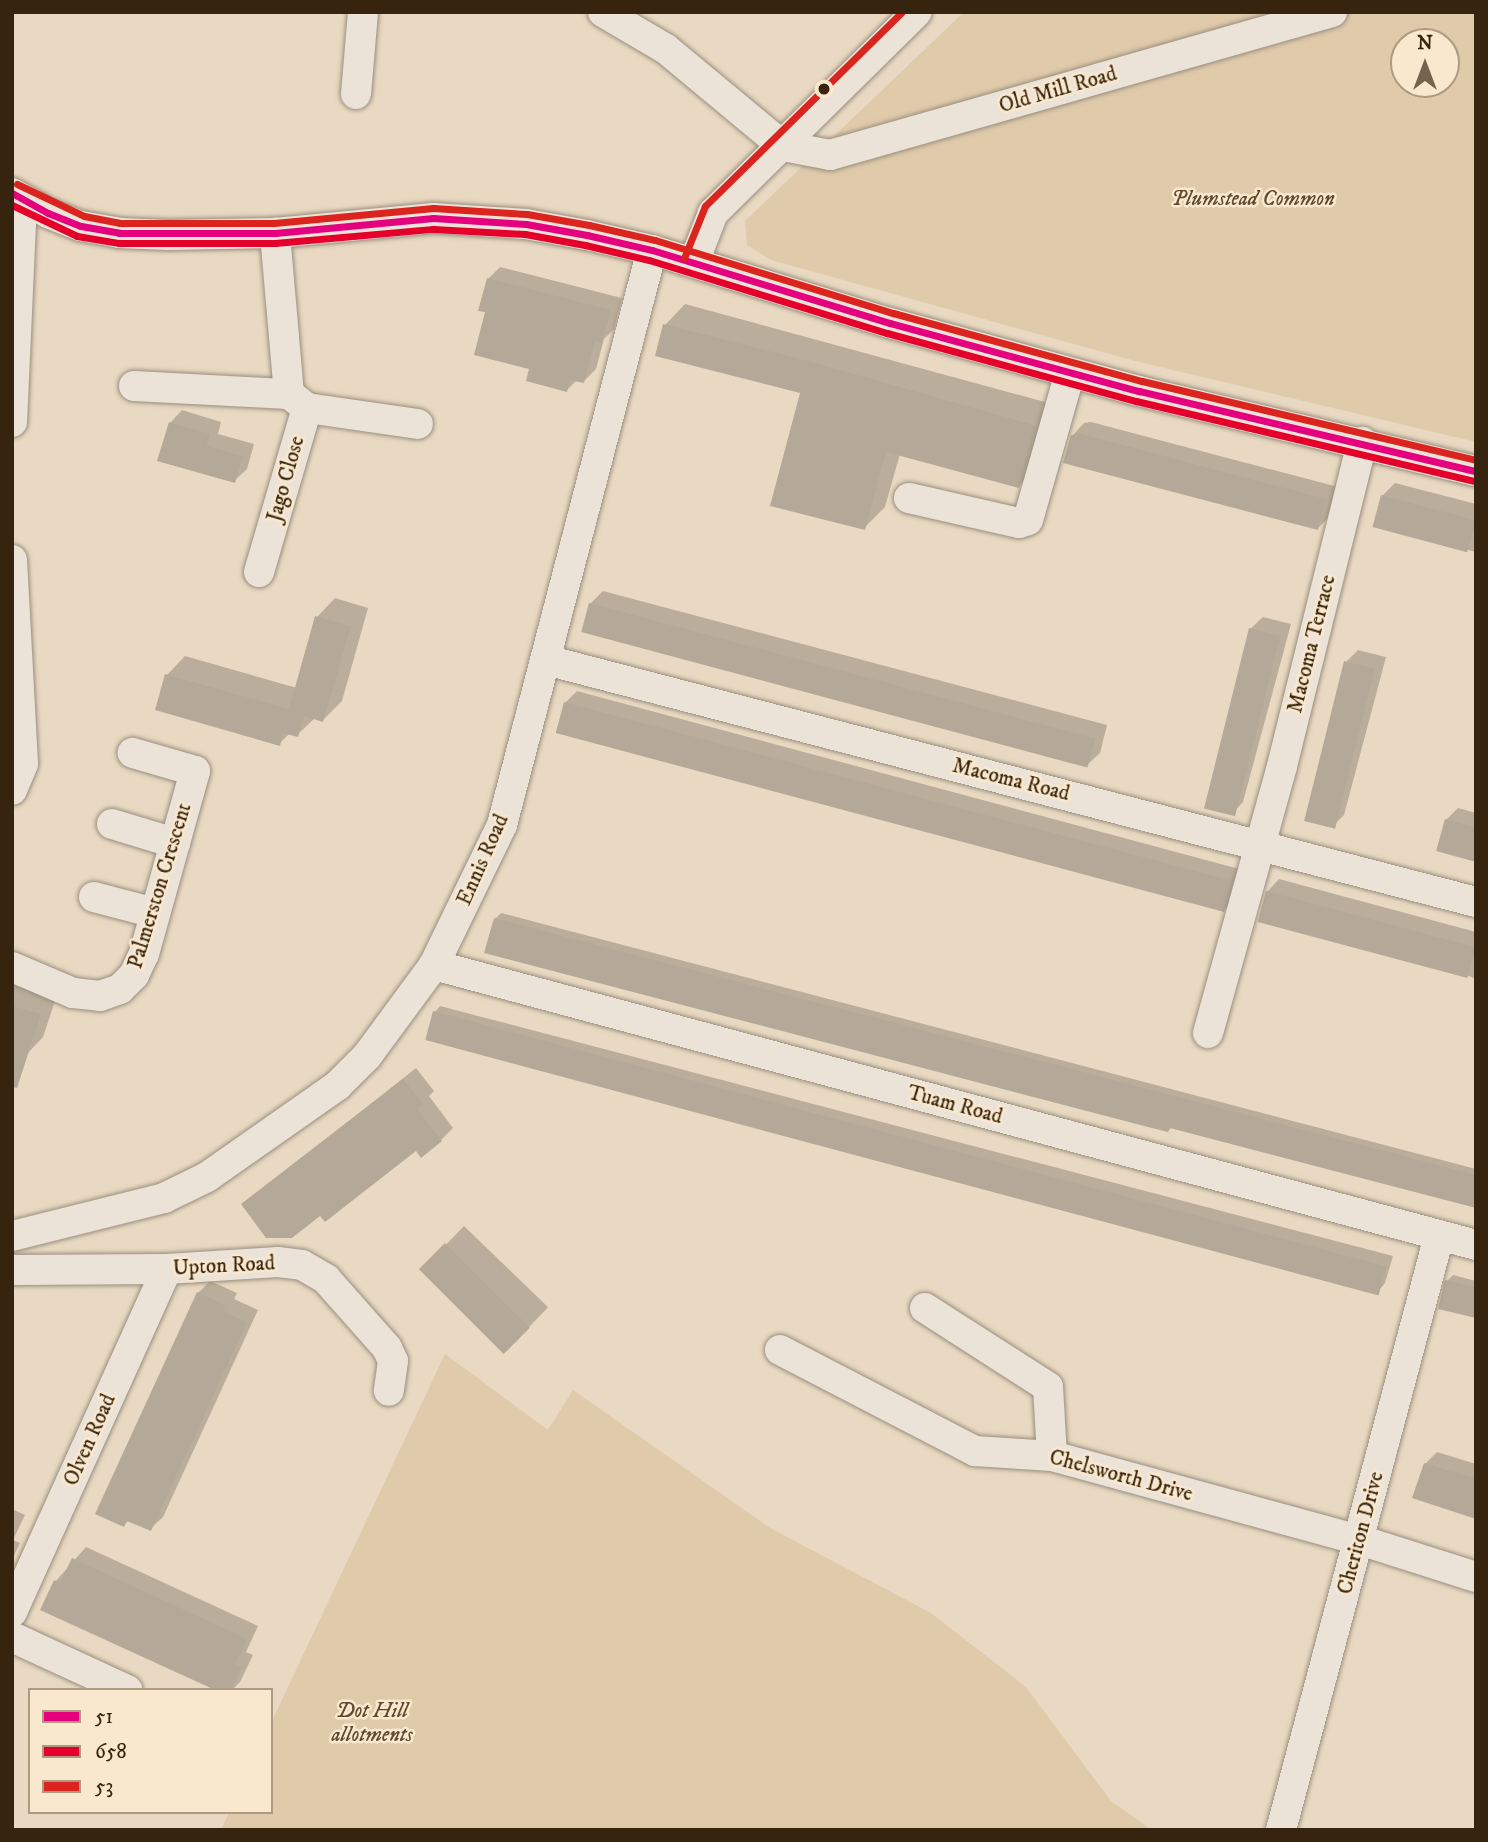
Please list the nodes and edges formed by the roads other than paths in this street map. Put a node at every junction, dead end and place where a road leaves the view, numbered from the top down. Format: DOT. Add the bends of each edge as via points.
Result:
graph roads {
  1 [pos="363,12"];
  2 [pos="603,12"];
  3 [pos="917,12"];
  4 [pos="1332,12"];
  5 [pos="356,93"];
  6 [pos="783,146"];
  7 [pos="17,196"];
  8 [pos="275,233"];
  9 [pos="652,250"];
  10 [pos="694,262"];
  11 [pos="1070,373"];
  12 [pos="134,386"];
  13 [pos="298,401"];
  14 [pos="12,422"];
  15 [pos="418,424"];
  16 [pos="1363,442"];
  17 [pos="1476,471"];
  18 [pos="909,498"];
  19 [pos="12,560"];
  20 [pos="259,572"];
  21 [pos="546,660"];
  22 [pos="133,753"];
  23 [pos="12,790"];
  24 [pos="112,824"];
  25 [pos="175,843"];
  26 [pos="1260,845"];
  27 [pos="94,897"];
  28 [pos="1476,902"];
  29 [pos="155,913"];
  30 [pos="434,965"];
  31 [pos="12,967"];
  32 [pos="1208,1033"];
  33 [pos="12,1236"];
  34 [pos="1439,1236"];
  35 [pos="1476,1245"];
  36 [pos="167,1269"];
  37 [pos="12,1270"];
  38 [pos="925,1308"];
  39 [pos="780,1350"];
  40 [pos="389,1391"];
  41 [pos="1052,1456"];
  42 [pos="1360,1540"];
  43 [pos="1476,1577"];
  44 [pos="12,1612"];
  45 [pos="12,1637"];
  46 [pos="123,1688"];
  47 [pos="1281,1830"];
  1 -- 5 [label="street"];
  2 -- 6 [label="street" via="666,49"];
  3 -- 6 [label="street"];
  4 -- 6 [label="street, Old Mill Road" via="830,155"];
  6 -- 10 [label="street" via="713,213"];
  7 -- 8 [label="street" via="80,226 119,233"];
  7 -- 14 [label="street"];
  8 -- 9 [label="street" via="474,218 526,223"];
  8 -- 13 [label="street, Jago Close"];
  9 -- 10 [label="street"];
  9 -- 21 [label="street, Ennis Road"];
  10 -- 11 [label="street"];
  11 -- 16 [label="street"];
  11 -- 18 [label="street" via="1028,520 1019,523"];
  12 -- 13 [label="street"];
  13 -- 15 [label="street"];
  13 -- 20 [label="street, Jago Close"];
  16 -- 17 [label="street"];
  16 -- 26 [label="street, Macoma Terrace"];
  19 -- 23 [label="street" via="23,764"];
  21 -- 26 [label="street, Macoma Road"];
  21 -- 30 [label="street, Ennis Road" via="502,825"];
  22 -- 25 [label="street, Palmerston Crescent" via="195,771"];
  24 -- 25 [label="street"];
  25 -- 29 [label="street, Palmerston Crescent"];
  26 -- 28 [label="street, Macoma Road"];
  26 -- 32 [label="street, Macoma Terrace"];
  27 -- 29 [label="street"];
  29 -- 31 [label="street, Palmerston Crescent" via="134,975 120,989 100,996 73,993"];
  30 -- 33 [label="street, Ennis Road" via="368,1056 337,1086 207,1177 164,1198"];
  30 -- 34 [label="street, Tuam Road"];
  34 -- 35 [label="street, Tuam Road"];
  34 -- 42 [label="street, Cheriton Drive"];
  36 -- 37 [label="street, Upton Road"];
  36 -- 40 [label="street, Upton Road" via="278,1262 302,1265 326,1279 387,1348 393,1361"];
  36 -- 44 [label="street, Olven Road"];
  38 -- 41 [label="street" via="1048,1387"];
  39 -- 41 [label="street, Chelsworth Drive" via="975,1451"];
  41 -- 42 [label="street, Chelsworth Drive"];
  42 -- 43 [label="street, Chelsworth Drive"];
  42 -- 47 [label="street, Cheriton Drive"];
  45 -- 46 [label="street"];
}
